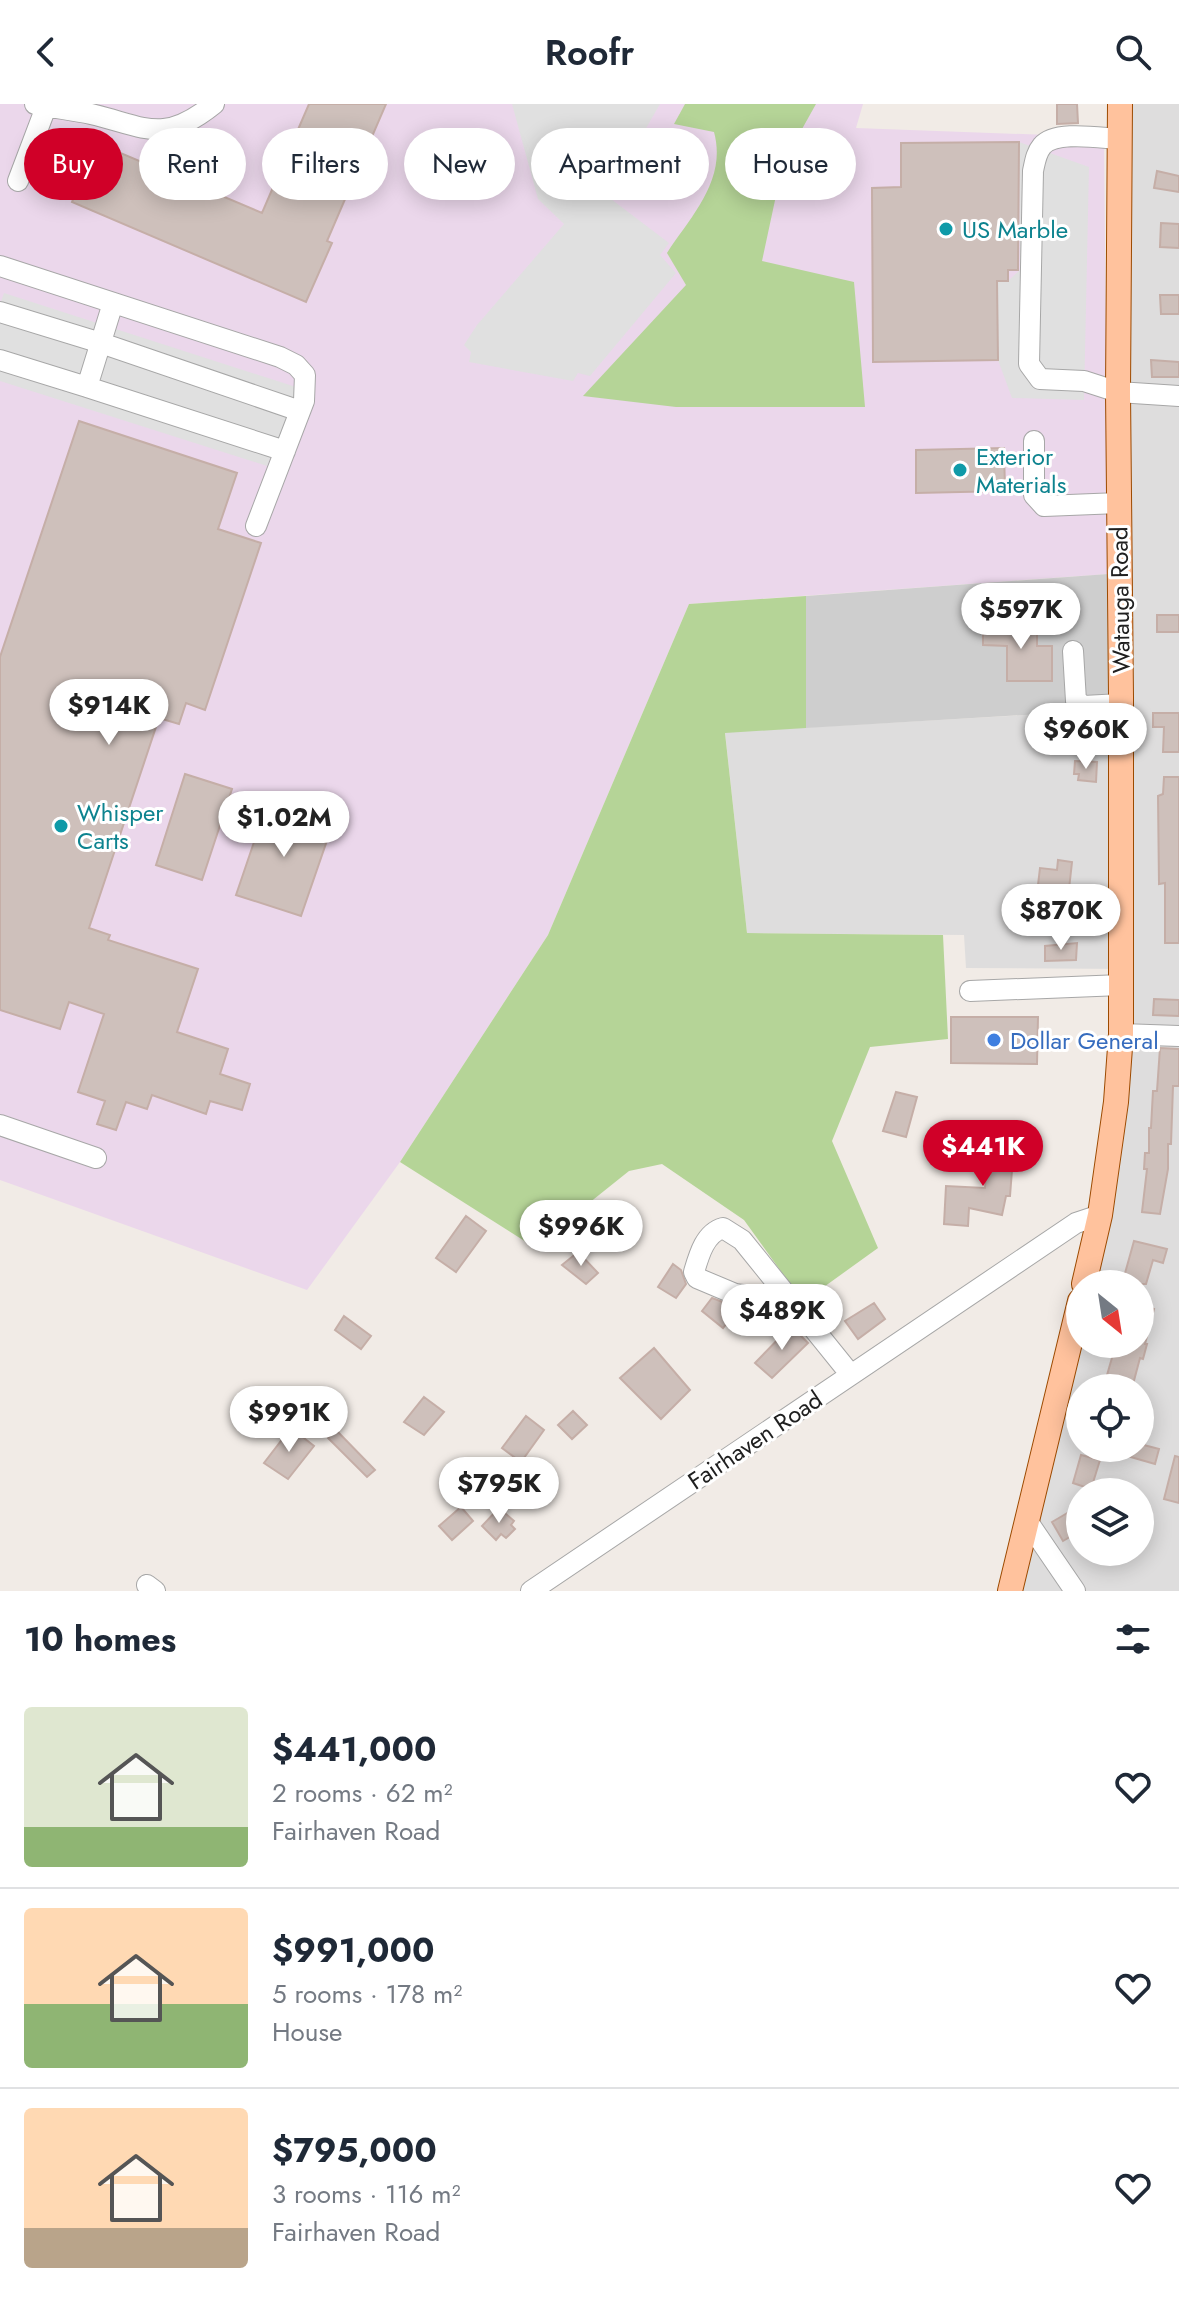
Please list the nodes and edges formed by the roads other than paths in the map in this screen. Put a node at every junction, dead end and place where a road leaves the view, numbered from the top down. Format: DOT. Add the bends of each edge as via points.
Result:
graph roads {
  1 [pos="214,104"];
  2 [pos="1120,104"];
  3 [pos="41,105"];
  4 [pos="1119,139"];
  5 [pos="18,181"];
  6 [pos="0,266"];
  7 [pos="113,303"];
  8 [pos="0,312"];
  9 [pos="101,343"];
  10 [pos="0,360"];
  11 [pos="87,387"];
  12 [pos="1118,392"];
  13 [pos="1179,396"];
  14 [pos="300,411"];
  15 [pos="1034,441"];
  16 [pos="285,451"];
  17 [pos="1119,503"];
  18 [pos="256,526"];
  19 [pos="1073,651"];
  20 [pos="1121,704"];
  21 [pos="1121,985"];
  22 [pos="970,991"];
  23 [pos="1121,1034"];
  24 [pos="1179,1036"];
  25 [pos="0,1125"];
  26 [pos="96,1158"];
  27 [pos="1100,1215"];
  28 [pos="1087,1270"];
  29 [pos="789,1301"];
  30 [pos="1067,1358"];
  31 [pos="851,1375"];
  32 [pos="1028,1522"];
  33 [pos="531,1591"];
  34 [pos="1010,1591"];
  35 [pos="1075,1591"];
  1 -- 3 [label="street" via="183,125 146,131"];
  2 -- 4 [label="main road, Watauga Road"];
  3 -- 5 [label="street"];
  4 -- 12 [label="main road, Watauga Road"];
  4 -- 12 [label="street" via="1057,137 1038,152 1029,316 1029,364 1040,379 1084,381"];
  6 -- 7 [label="street"];
  7 -- 9 [label="street"];
  7 -- 14 [label="street" via="296,365 306,386"];
  8 -- 9 [label="street"];
  9 -- 11 [label="street"];
  9 -- 14 [label="street"];
  10 -- 11 [label="street"];
  11 -- 16 [label="street"];
  12 -- 13 [label="street"];
  12 -- 17 [label="main road, Watauga Road"];
  14 -- 16 [label="street"];
  15 -- 17 [label="street" via="1034,495 1044,506"];
  16 -- 18 [label="street"];
  17 -- 20 [label="main road, Watauga Road"];
  19 -- 20 [label="street" via="1076,701 1084,706"];
  20 -- 21 [label="main road, Watauga Road"];
  21 -- 22 [label="street"];
  21 -- 23 [label="main road, Watauga Road"];
  23 -- 24 [label="street"];
  23 -- 27 [label="main road, Watauga Road"];
  25 -- 26 [label="street"];
  27 -- 28 [label="main road, Watauga Road"];
  27 -- 31 [label="street, Fairhaven Road" via="1076,1223"];
  29 -- 29 [label="street" via="742,1240 723,1228 715,1231 701,1250 697,1278 735,1294"];
  29 -- 31 [label="street"];
  30 -- 32 [label="main road"];
  31 -- 33 [label="street, Fairhaven Road"];
  32 -- 34 [label="main road"];
  32 -- 35 [label="street"];
}
